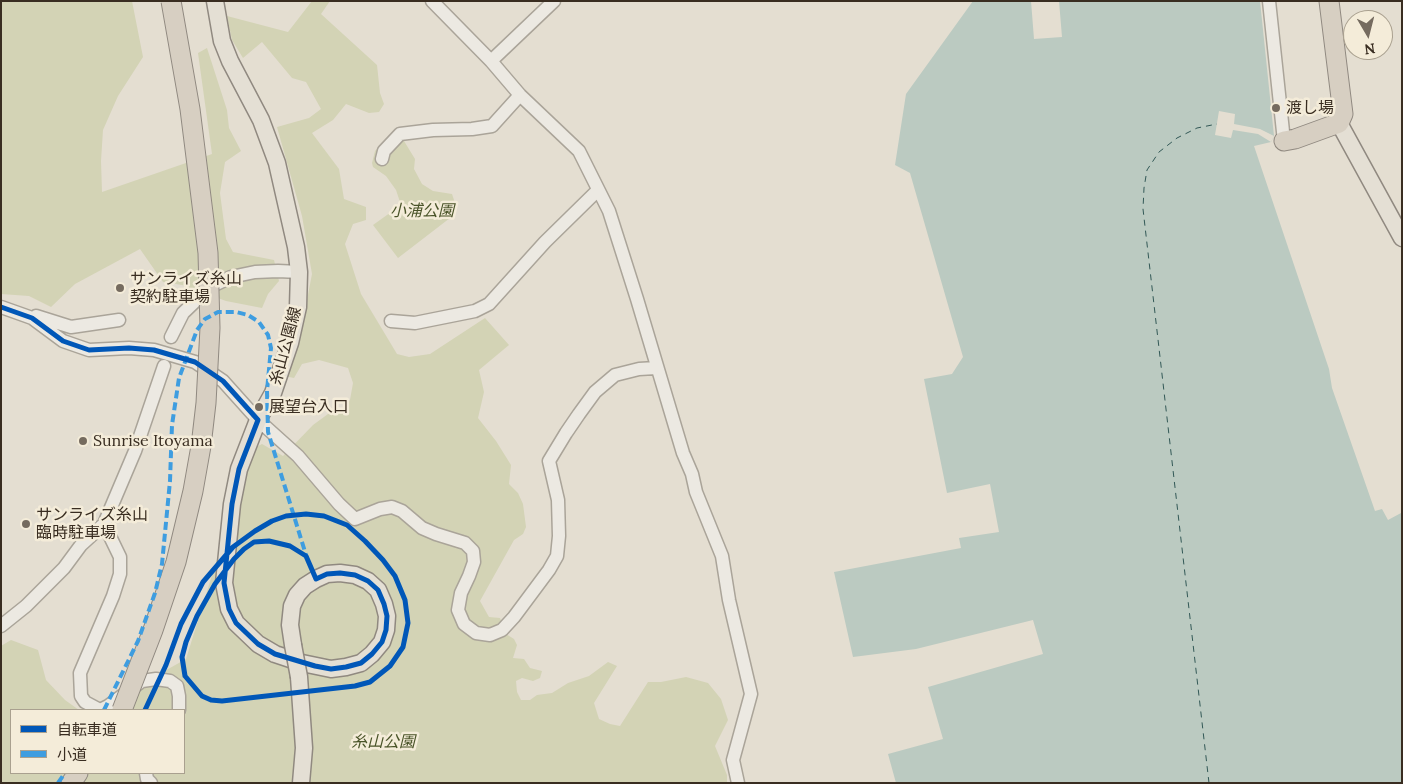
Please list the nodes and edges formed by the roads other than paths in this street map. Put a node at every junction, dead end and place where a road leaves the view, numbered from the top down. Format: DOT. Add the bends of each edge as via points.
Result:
graph roads {
  1 [pos="172,1"];
  2 [pos="215,1"];
  3 [pos="432,1"];
  4 [pos="554,1"];
  5 [pos="1269,1"];
  6 [pos="1329,1"];
  7 [pos="491,61"];
  8 [pos="520,95"];
  9 [pos="1339,123"];
  10 [pos="1284,141"];
  11 [pos="382,159"];
  12 [pos="598,190"];
  13 [pos="1402,238"];
  14 [pos="299,272"];
  15 [pos="1,307"];
  16 [pos="119,320"];
  17 [pos="392,321"];
  18 [pos="171,337"];
  19 [pos="164,366"];
  20 [pos="656,368"];
  21 [pos="258,420"];
  22 [pos="104,524"];
  23 [pos="1,626"];
  24 [pos="144,656"];
  25 [pos="98,709"];
  26 [pos="102,709"];
  27 [pos="116,709"];
  28 [pos="122,709"];
  29 [pos="179,709"];
  30 [pos="301,783"];
  31 [pos="738,783"];
  1 -- 24 [label="highway, bridge" via="204,217 210,292 209,358 203,429 193,491 176,562"];
  2 -- 14 [label="main road, 糸山公園線" via="222,40 230,61 262,120 277,163"];
  3 -- 7 [label="street"];
  4 -- 7 [label="street"];
  5 -- 10 [label="street"];
  6 -- 9 [label="highway" via="1343,114"];
  7 -- 8 [label="street"];
  8 -- 11 [label="street" via="492,126 400,134 384,151"];
  8 -- 12 [label="street" via="579,151"];
  9 -- 10 [label="highway"];
  9 -- 13 [label="main road"];
  12 -- 17 [label="street" via="489,304 475,311 433,320 415,323"];
  12 -- 20 [label="street" via="609,211"];
  14 -- 18 [label="street" via="278,270 230,277 210,288 183,313"];
  14 -- 21 [label="main road, 糸山公園線" via="298,307 290,342 273,392"];
  15 -- 16 [label="street" via="71,327"];
  15 -- 21 [label="street" via="32,318 64,341 89,350 154,350 195,362 223,381"];
  19 -- 22 [label="street" via="135,451"];
  20 -- 21 [label="street" via="615,375 595,392 549,461 558,500 556,556 514,617 502,630 490,635 476,633 464,624 458,610 461,593 474,562 466,543 422,528 392,507 355,519 298,456"];
  20 -- 31 [label="street" via="696,492 722,556 729,600 752,694 733,760"];
  21 -- 30 [label="main road, 糸山公園線, bridge" via="239,469 232,504 224,584 229,609 236,623 258,644 276,654 302,663 331,669 361,663 372,654 382,642 387,616 378,590 355,575 327,574 305,586 297,595 290,625 293,645 299,677 304,748"];
  22 -- 23 [label="street" via="26,606"];
  22 -- 25 [label="street" via="120,557 120,574 80,673 81,696"];
  24 -- 27 [label="highway, bridge"];
  24 -- 28 [label="highway, bridge"];
  26 -- 29 [label="street" via="142,681 156,679 170,681 177,686"];
}
